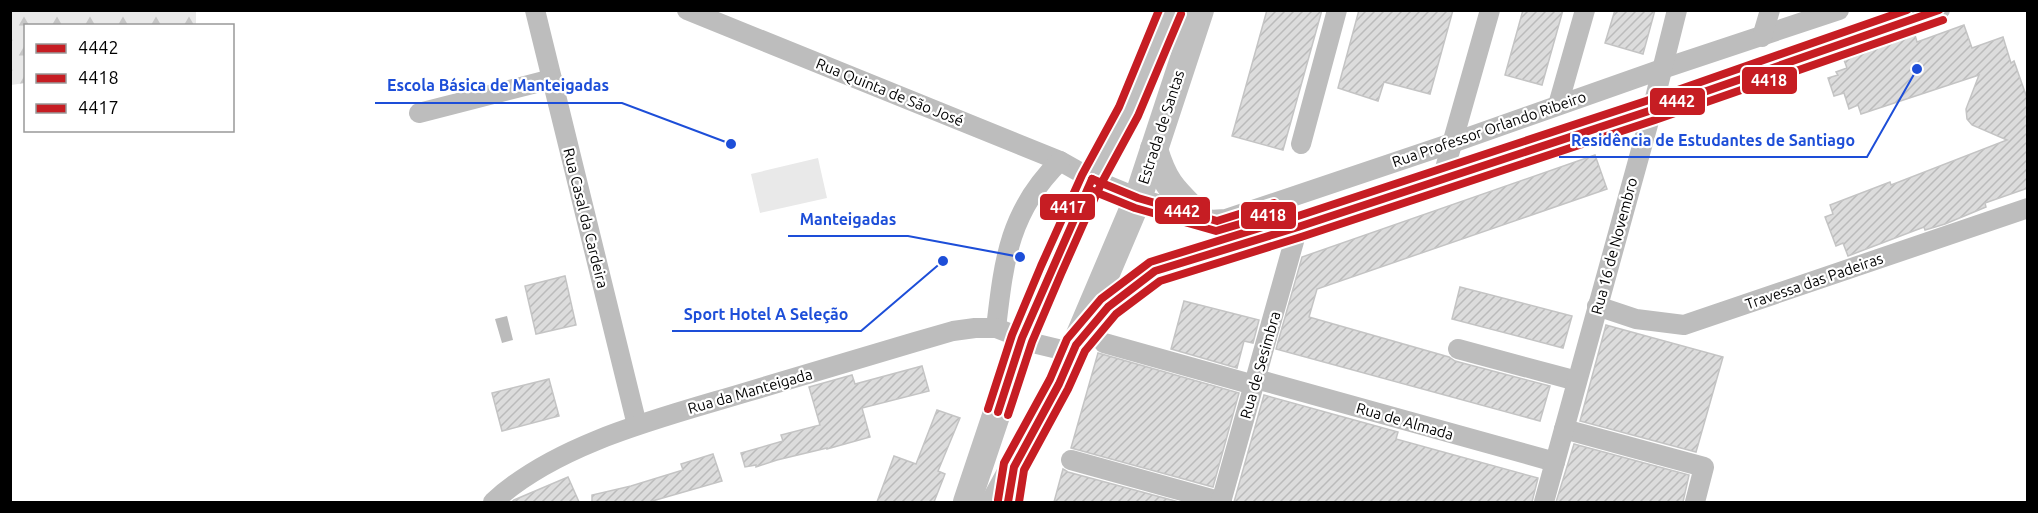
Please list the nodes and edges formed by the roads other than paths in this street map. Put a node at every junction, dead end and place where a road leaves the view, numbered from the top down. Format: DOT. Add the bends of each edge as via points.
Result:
graph roads {
  1 [pos="536,10"];
  2 [pos="687,10"];
  3 [pos="1171,10"];
  4 [pos="1200,10"];
  5 [pos="1337,10"];
  6 [pos="1490,10"];
  7 [pos="1585,10"];
  8 [pos="1677,10"];
  9 [pos="1770,10"];
  10 [pos="1839,10"];
  11 [pos="1940,10"];
  12 [pos="1762,37"];
  13 [pos="1662,69"];
  14 [pos="552,79"];
  15 [pos="1558,105"];
  16 [pos="1652,110"];
  17 [pos="419,113"];
  18 [pos="1452,143"];
  19 [pos="1301,144"];
  20 [pos="1154,149"];
  21 [pos="1060,161"];
  22 [pos="1092,179"];
  23 [pos="1442,180"];
  24 [pos="1138,198"];
  25 [pos="2028,208"];
  26 [pos="1201,218"];
  27 [pos="1298,227"];
  28 [pos="1597,306"];
  29 [pos="996,328"];
  30 [pos="1023,338"];
  31 [pos="1090,344"];
  32 [pos="1458,349"];
  33 [pos="1577,381"];
  34 [pos="1255,382"];
  35 [pos="637,424"];
  36 [pos="1564,429"];
  37 [pos="1071,460"];
  38 [pos="1555,462"];
  39 [pos="493,502"];
  40 [pos="967,502"];
  41 [pos="995,502"];
  42 [pos="1222,502"];
  43 [pos="1544,502"];
  44 [pos="1695,502"];
  1 -- 14 [label="street, Rua Casal da Cardeira"];
  2 -- 21 [label="street, Rua Quinta de São José"];
  3 -- 22 [label="main road, Estrada de Santas" via="1128,112"];
  4 -- 20 [label="main road, Estrada de Santas"];
  5 -- 19 [label="street"];
  6 -- 18 [label="street"];
  7 -- 15 [label="street"];
  8 -- 13 [label="street, Rua 16 de Novembro"];
  9 -- 12 [label="street"];
  10 -- 12 [label="street, Rua Professor Orlando Ribeiro"];
  11 -- 16 [label="street"];
  12 -- 13 [label="street, Rua Professor Orlando Ribeiro"];
  13 -- 15 [label="street, Rua Professor Orlando Ribeiro"];
  13 -- 16 [label="street, Rua 16 de Novembro"];
  14 -- 17 [label="street"];
  14 -- 35 [label="street, Rua Casal da Cardeira"];
  15 -- 18 [label="street, Rua Professor Orlando Ribeiro"];
  16 -- 23 [label="street"];
  16 -- 28 [label="street, Rua 16 de Novembro"];
  18 -- 23 [label="street"];
  18 -- 26 [label="street, Rua Professor Orlando Ribeiro" via="1226,219"];
  20 -- 24 [label="main road, Estrada de Santas"];
  20 -- 26 [label="main road" via="1171,188"];
  21 -- 22 [label="street, Rua Quinta de São José"];
  21 -- 29 [label="street" via="1029,197 1008,247"];
  22 -- 24 [label="street, Rua Quinta de São José"];
  22 -- 30 [label="main road, Estrada de Santas"];
  23 -- 27 [label="street"];
  24 -- 26 [label="street, Rua Professor Orlando Ribeiro"];
  24 -- 31 [label="main road, Estrada de Santas"];
  25 -- 28 [label="street, Travessa das Padeiras" via="1684,325 1636,319"];
  27 -- 31 [label="street" via="1155,271 1108,307"];
  27 -- 34 [label="street, Rua de Sesimbra"];
  28 -- 33 [label="street, Rua 16 de Novembro"];
  29 -- 30 [label="street, Rua da Manteigada"];
  29 -- 35 [label="street, Rua da Manteigada" via="953,331"];
  30 -- 31 [label="street, Rua da Manteigada" via="1062,350"];
  30 -- 40 [label="main road, Estrada de Santas"];
  31 -- 34 [label="street, Rua de Almada"];
  31 -- 41 [label="main road, Estrada de Santas" via="1044,412"];
  32 -- 33 [label="street"];
  33 -- 36 [label="street, Rua 16 de Novembro"];
  34 -- 38 [label="street, Rua de Almada"];
  34 -- 42 [label="street, Rua de Sesimbra"];
  35 -- 39 [label="street, Rua da Manteigada" via="564,456"];
  36 -- 38 [label="street, Rua 16 de Novembro"];
  36 -- 44 [label="street" via="1704,467"];
  37 -- 42 [label="street"];
  38 -- 43 [label="street, Rua 16 de Novembro"];
}
